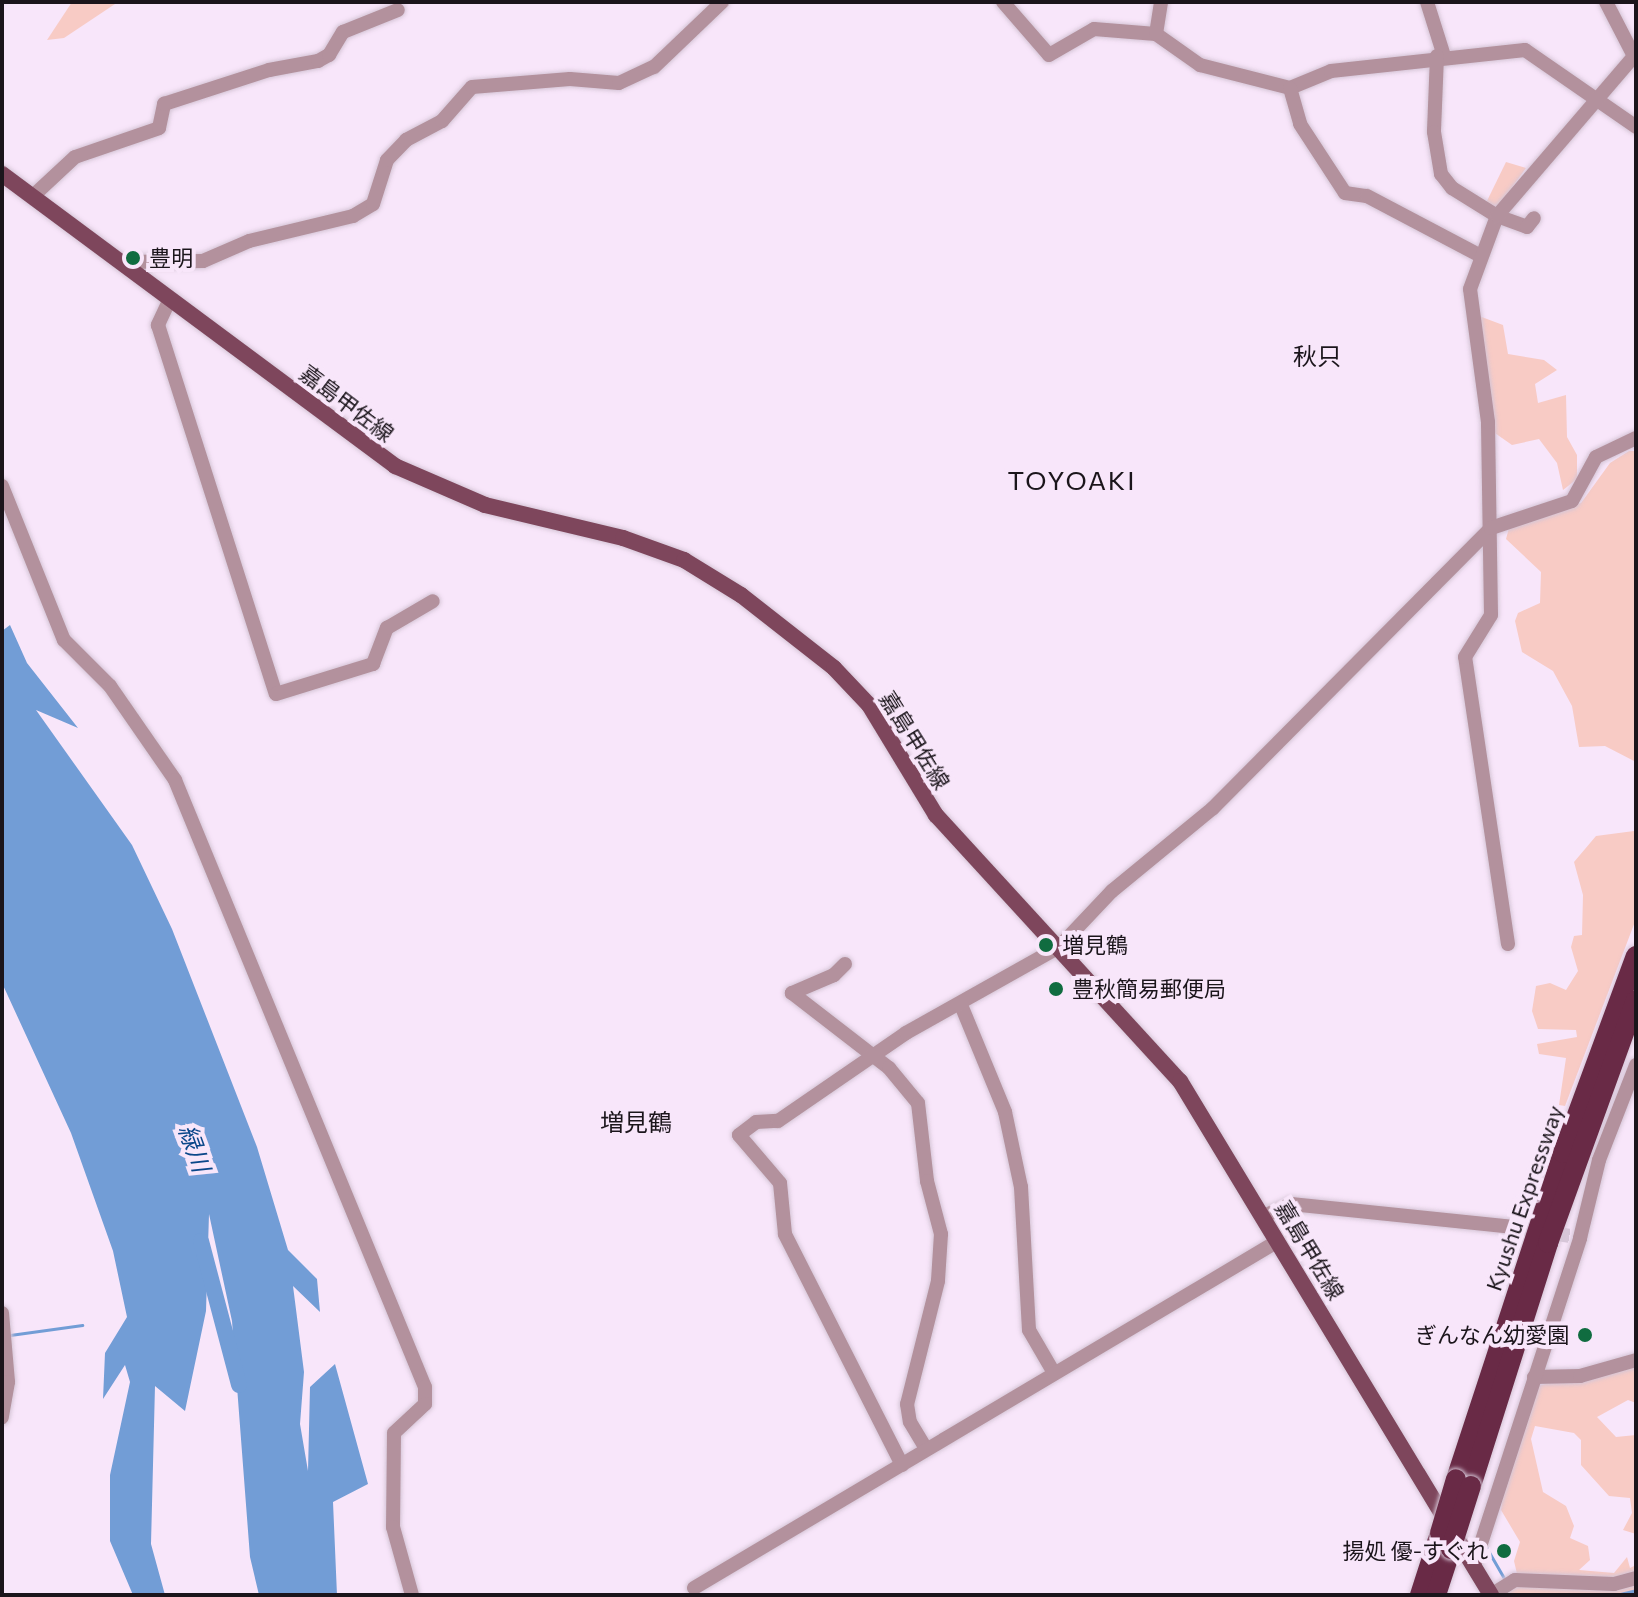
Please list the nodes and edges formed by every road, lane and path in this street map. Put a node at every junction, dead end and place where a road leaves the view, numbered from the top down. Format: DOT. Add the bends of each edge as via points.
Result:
graph roads {
  1 [pos="722,2"];
  2 [pos="1003,2"];
  3 [pos="1161,2"];
  4 [pos="1427,2"];
  5 [pos="1606,2"];
  6 [pos="398,10"];
  7 [pos="1156,34"];
  8 [pos="1635,55"];
  9 [pos="1441,56"];
  10 [pos="1290,88"];
  11 [pos="1595,99"];
  12 [pos="1636,127"];
  13 [pos="2,174"];
  14 [pos="33,196"];
  15 [pos="1497,216"];
  16 [pos="1534,218"];
  17 [pos="1479,255"];
  18 [pos="123,262"];
  19 [pos="170,299"];
  20 [pos="1636,438"];
  21 [pos="2,486"];
  22 [pos="1491,528"];
  23 [pos="433,601"];
  24 [pos="1508,944"];
  25 [pos="1059,947"];
  26 [pos="1636,956"];
  27 [pos="845,964"];
  28 [pos="1636,1000"];
  29 [pos="961,1005"];
  30 [pos="872,1055"];
  31 [pos="1636,1065"];
  32 [pos="1264,1216"];
  33 [pos="1514,1227"];
  34 [pos="1278,1241"];
  35 [pos="2,1313"];
  36 [pos="1636,1360"];
  37 [pos="1054,1373"];
  38 [pos="1534,1377"];
  39 [pos="2,1417"];
  40 [pos="926,1449"];
  41 [pos="902,1465"];
  42 [pos="1464,1483"];
  43 [pos="1445,1541"];
  44 [pos="1474,1565"];
  45 [pos="1636,1578"];
  46 [pos="694,1588"];
  47 [pos="1493,1593"];
  48 [pos="412,1595"];
  49 [pos="1420,1595"];
  50 [pos="1436,1595"];
  1 -- 18 [label="street" via="654,67 619,83 570,79 472,87 442,121 406,140 387,160 373,204 353,216 249,241 203,261"];
  2 -- 7 [label="street" via="1049,55 1094,29"];
  3 -- 7 [label="street"];
  4 -- 9 [label="street"];
  5 -- 8 [label="street"];
  6 -- 14 [label="street" via="343,32 329,55 318,61 269,70 164,104 159,128 61,164"];
  7 -- 10 [label="street" via="1200,65"];
  8 -- 11 [label="street"];
  9 -- 10 [label="street" via="1331,71"];
  9 -- 11 [label="street" via="1525,50"];
  9 -- 15 [label="street" via="1434,132 1441,174 1452,188"];
  10 -- 17 [label="street" via="1300,124 1345,193 1367,196"];
  11 -- 12 [label="street"];
  11 -- 15 [label="street"];
  13 -- 14 [label="main road, 嘉島甲佐線"];
  14 -- 18 [label="main road, 嘉島甲佐線"];
  15 -- 16 [label="street" via="1527,227"];
  15 -- 17 [label="street"];
  17 -- 22 [label="street" via="1470,289 1488,422"];
  18 -- 19 [label="main road, 嘉島甲佐線"];
  19 -- 23 [label="street" via="158,325 276,694 373,664 387,628"];
  19 -- 25 [label="main road, 嘉島甲佐線" via="364,444 439,489 651,547 684,560 741,595 834,668 869,705 936,815"];
  20 -- 22 [label="street" via="1599,454 1572,501"];
  21 -- 48 [label="street" via="64,640 110,686 175,780 425,1387 425,1404 394,1433 393,1527"];
  22 -- 24 [label="street" via="1491,615 1465,657"];
  22 -- 25 [label="street" via="1213,808 1112,891"];
  25 -- 29 [label="street"];
  25 -- 32 [label="main road, 嘉島甲佐線" via="1180,1081"];
  26 -- 42 [label="highway, Kyushu Expressway" via="1563,1153"];
  27 -- 30 [label="street" via="793,997"];
  28 -- 42 [label="highway, Kyushu Expressway"];
  29 -- 30 [label="street"];
  29 -- 37 [label="street" via="1005,1112 1021,1187 1029,1330"];
  30 -- 40 [label="street" via="918,1103 927,1181 941,1234 938,1281 907,1404 910,1422"];
  30 -- 41 [label="street" via="778,1121 756,1122 739,1135 780,1183 785,1234"];
  31 -- 38 [label="street" via="1599,1160"];
  32 -- 33 [label="street" via="1291,1204"];
  32 -- 34 [label="main road, 嘉島甲佐線"];
  34 -- 37 [label="street"];
  34 -- 44 [label="main road, 嘉島甲佐線"];
  35 -- 39 [label="street" via="8,1368"];
  36 -- 38 [label="street" via="1580,1376"];
  37 -- 40 [label="street"];
  38 -- 44 [label="street"];
  40 -- 41 [label="street"];
  41 -- 46 [label="street"];
  42 -- 43 [label="highway, Kyushu Expressway, bridge"];
  43 -- 49 [label="highway, Kyushu Expressway"];
  43 -- 50 [label="highway, Kyushu Expressway"];
  44 -- 47 [label="main road, 嘉島甲佐線"];
  45 -- 47 [label="street" via="1580,1584 1515,1580"];
}
